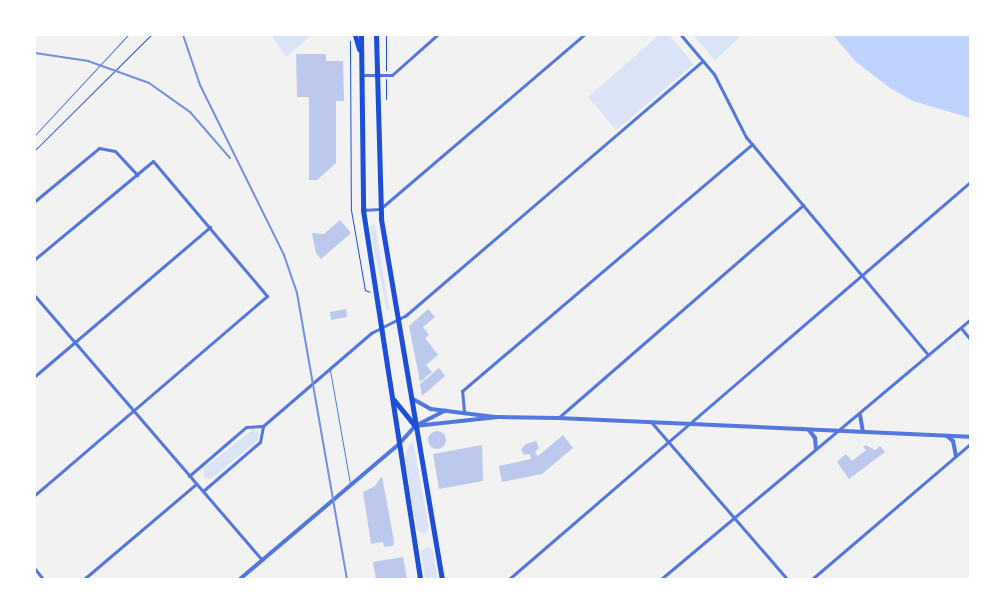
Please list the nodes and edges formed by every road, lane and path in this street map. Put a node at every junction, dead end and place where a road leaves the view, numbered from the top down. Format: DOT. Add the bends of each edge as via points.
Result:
graph roads {
  1 [pos="128,35"];
  2 [pos="151,35"];
  3 [pos="361,35"];
  4 [pos="376,35"];
  5 [pos="386,35"];
  6 [pos="436,35"];
  7 [pos="584,35"];
  8 [pos="681,35"];
  9 [pos="352,36"];
  10 [pos="361,59"];
  11 [pos="703,61"];
  12 [pos="361,75"];
  13 [pos="376,75"];
  14 [pos="386,76"];
  15 [pos="386,99"];
  16 [pos="35,135"];
  17 [pos="752,144"];
  18 [pos="35,150"];
  19 [pos="137,174"];
  20 [pos="970,182"];
  21 [pos="35,201"];
  22 [pos="803,205"];
  23 [pos="380,209"];
  24 [pos="363,210"];
  25 [pos="210,227"];
  26 [pos="35,259"];
  27 [pos="862,277"];
  28 [pos="365,290"];
  29 [pos="35,296"];
  30 [pos="970,320"];
  31 [pos="396,321"];
  32 [pos="380,327"];
  33 [pos="961,328"];
  34 [pos="970,339"];
  35 [pos="75,342"];
  36 [pos="928,355"];
  37 [pos="330,369"];
  38 [pos="35,376"];
  39 [pos="409,395"];
  40 [pos="392,398"];
  41 [pos="444,410"];
  42 [pos="133,411"];
  43 [pos="464,412"];
  44 [pos="860,415"];
  45 [pos="498,417"];
  46 [pos="558,418"];
  47 [pos="455,423"];
  48 [pos="652,423"];
  49 [pos="691,425"];
  50 [pos="263,426"];
  51 [pos="415,426"];
  52 [pos="809,430"];
  53 [pos="838,431"];
  54 [pos="863,432"];
  55 [pos="947,436"];
  56 [pos="970,437"];
  57 [pos="669,443"];
  58 [pos="399,444"];
  59 [pos="970,444"];
  60 [pos="816,449"];
  61 [pos="956,456"];
  62 [pos="189,476"];
  63 [pos="196,484"];
  64 [pos="350,485"];
  65 [pos="202,491"];
  66 [pos="35,495"];
  67 [pos="734,518"];
  68 [pos="262,560"];
  69 [pos="35,569"];
  70 [pos="43,579"];
  71 [pos="84,579"];
  72 [pos="240,579"];
  73 [pos="420,579"];
  74 [pos="442,579"];
  75 [pos="509,579"];
  76 [pos="661,579"];
  77 [pos="787,579"];
  78 [pos="812,579"];
  1 -- 16 [label="lane"];
  2 -- 18 [label="path"];
  3 -- 10 [label="main road"];
  4 -- 13 [label="main road"];
  5 -- 14 [label="path"];
  6 -- 14 [label="street" via="392,75"];
  7 -- 23 [label="street"];
  8 -- 11 [label="street"];
  9 -- 10 [label="main road"];
  9 -- 28 [label="path" via="351,210"];
  10 -- 12 [label="main road"];
  11 -- 17 [label="street" via="714,74 730,109"];
  11 -- 31 [label="street"];
  12 -- 13 [label="street"];
  12 -- 24 [label="main road"];
  13 -- 14 [label="street"];
  13 -- 23 [label="main road"];
  14 -- 15 [label="path"];
  17 -- 22 [label="street"];
  17 -- 43 [label="street" via="462,391"];
  19 -- 21 [label="street" via="115,151 99,148"];
  19 -- 25 [label="street" via="154,161"];
  19 -- 26 [label="street"];
  20 -- 27 [label="street"];
  22 -- 27 [label="street"];
  22 -- 46 [label="street"];
  23 -- 24 [label="street"];
  23 -- 31 [label="main road"];
  24 -- 32 [label="main road"];
  25 -- 35 [label="street"];
  25 -- 42 [label="street" via="268,296"];
  27 -- 36 [label="street"];
  27 -- 49 [label="street"];
  29 -- 35 [label="street"];
  30 -- 33 [label="street"];
  31 -- 32 [label="street"];
  31 -- 39 [label="main road"];
  32 -- 37 [label="street"];
  32 -- 40 [label="main road"];
  33 -- 34 [label="street"];
  33 -- 36 [label="street"];
  35 -- 38 [label="street"];
  35 -- 42 [label="street"];
  36 -- 44 [label="street"];
  37 -- 50 [label="street"];
  37 -- 64 [label="lane"];
  39 -- 41 [label="street" via="426,407"];
  39 -- 51 [label="main road"];
  40 -- 51 [label="main road"];
  40 -- 58 [label="main road"];
  41 -- 43 [label="street"];
  41 -- 51 [label="street"];
  42 -- 62 [label="street"];
  42 -- 66 [label="street"];
  43 -- 45 [label="street"];
  43 -- 47 [label="street"];
  44 -- 53 [label="street"];
  44 -- 54 [label="street"];
  45 -- 46 [label="street"];
  45 -- 47 [label="street"];
  46 -- 48 [label="street"];
  47 -- 51 [label="street"];
  48 -- 49 [label="street"];
  48 -- 57 [label="street"];
  49 -- 52 [label="street"];
  49 -- 57 [label="street"];
  50 -- 62 [label="street" via="246,427"];
  50 -- 65 [label="street" via="260,442"];
  51 -- 58 [label="street"];
  51 -- 74 [label="main road"];
  52 -- 53 [label="street"];
  52 -- 60 [label="street" via="816,438"];
  53 -- 54 [label="street"];
  53 -- 60 [label="street"];
  54 -- 55 [label="street"];
  55 -- 56 [label="street"];
  55 -- 61 [label="street" via="953,441"];
  57 -- 67 [label="street"];
  57 -- 75 [label="street"];
  58 -- 64 [label="street"];
  58 -- 73 [label="main road"];
  59 -- 61 [label="street"];
  60 -- 67 [label="street"];
  61 -- 78 [label="street"];
  62 -- 63 [label="street"];
  63 -- 65 [label="street"];
  63 -- 71 [label="street"];
  64 -- 68 [label="street"];
  65 -- 68 [label="street"];
  67 -- 76 [label="street"];
  67 -- 77 [label="street"];
  68 -- 72 [label="street"];
  69 -- 70 [label="street"];
}
